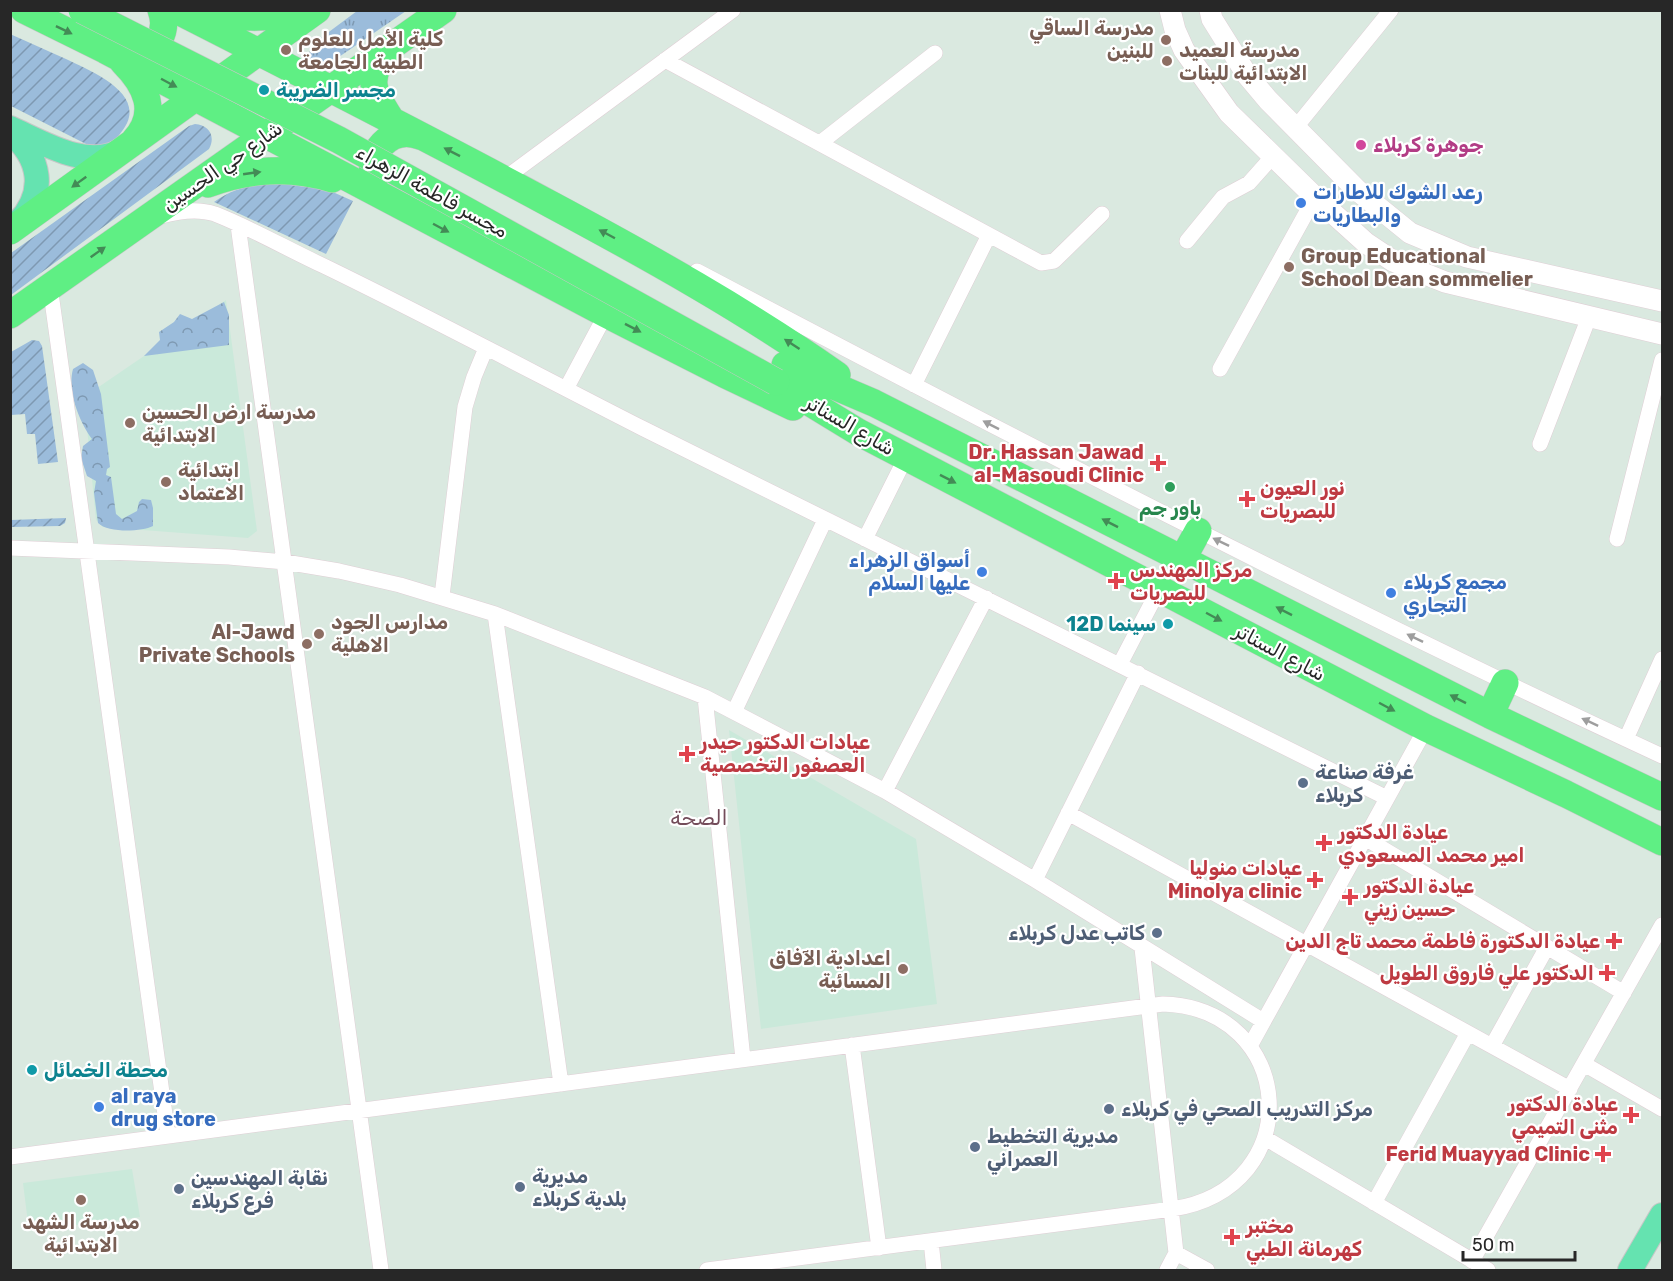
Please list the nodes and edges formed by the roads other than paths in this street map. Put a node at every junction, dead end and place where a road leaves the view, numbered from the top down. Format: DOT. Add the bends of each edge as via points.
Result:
graph roads {
  1 [pos="24,10"];
  2 [pos="82,10"];
  3 [pos="122,10"];
  4 [pos="161,10"];
  5 [pos="176,10"];
  6 [pos="299,10"];
  7 [pos="317,10"];
  8 [pos="443,10"];
  9 [pos="733,10"];
  10 [pos="1170,10"];
  11 [pos="1210,10"];
  12 [pos="1391,10"];
  13 [pos="212,12"];
  14 [pos="394,45"];
  15 [pos="105,50"];
  16 [pos="259,52"];
  17 [pos="935,53"];
  18 [pos="665,60"];
  19 [pos="331,89"];
  20 [pos="196,98"];
  21 [pos="392,121"];
  22 [pos="1296,127"];
  23 [pos="10,130"];
  24 [pos="267,134"];
  25 [pos="423,137"];
  26 [pos="820,143"];
  27 [pos="125,149"];
  28 [pos="1273,156"];
  29 [pos="504,179"];
  30 [pos="1315,197"];
  31 [pos="176,198"];
  32 [pos="390,201"];
  33 [pos="1102,214"];
  34 [pos="138,225"];
  35 [pos="238,225"];
  36 [pos="10,231"];
  37 [pos="989,235"];
  38 [pos="1187,241"];
  39 [pos="648,257"];
  40 [pos="50,286"];
  41 [pos="1662,301"];
  42 [pos="606,314"];
  43 [pos="10,315"];
  44 [pos="1588,317"];
  45 [pos="1662,334"];
  46 [pos="486,348"];
  47 [pos="1662,360"];
  48 [pos="1220,369"];
  49 [pos="780,374"];
  50 [pos="914,385"];
  51 [pos="566,389"];
  52 [pos="874,403"];
  53 [pos="858,432"];
  54 [pos="1540,444"];
  55 [pos="906,457"];
  56 [pos="825,520"];
  57 [pos="1198,531"];
  58 [pos="1617,538"];
  59 [pos="865,539"];
  60 [pos="10,548"];
  61 [pos="87,550"];
  62 [pos="1182,560"];
  63 [pos="285,562"];
  64 [pos="1159,589"];
  65 [pos="442,596"];
  66 [pos="986,598"];
  67 [pos="495,614"];
  68 [pos="1662,659"];
  69 [pos="1120,664"];
  70 [pos="1138,673"];
  71 [pos="1505,683"];
  72 [pos="705,697"];
  73 [pos="734,712"];
  74 [pos="1490,715"];
  75 [pos="1426,728"];
  76 [pos="1626,739"];
  77 [pos="1662,756"];
  78 [pos="1586,761"];
  79 [pos="1636,785"];
  80 [pos="885,791"];
  81 [pos="1566,794"];
  82 [pos="1662,797"];
  83 [pos="1387,798"];
  84 [pos="1068,813"];
  85 [pos="1619,821"];
  86 [pos="1365,838"];
  87 [pos="1662,842"];
  88 [pos="1035,880"];
  89 [pos="1662,925"];
  90 [pos="1306,944"];
  91 [pos="1547,947"];
  92 [pos="1142,948"];
  93 [pos="1624,993"];
  94 [pos="1149,1005"];
  95 [pos="1263,1021"];
  96 [pos="1468,1033"];
  97 [pos="852,1045"];
  98 [pos="1250,1046"];
  99 [pos="1492,1046"];
  100 [pos="743,1059"];
  101 [pos="1584,1064"];
  102 [pos="561,1084"];
  103 [pos="1570,1089"];
  104 [pos="1662,1109"];
  105 [pos="359,1110"];
  106 [pos="168,1136"];
  107 [pos="1265,1138"];
  108 [pos="10,1157"];
  109 [pos="1374,1203"];
  110 [pos="1172,1209"];
  111 [pos="1662,1215"];
  112 [pos="931,1241"];
  113 [pos="879,1248"];
  114 [pos="1176,1252"];
  115 [pos="1472,1261"];
  116 [pos="759,1267"];
  117 [pos="381,1270"];
  118 [pos="707,1270"];
  119 [pos="934,1270"];
  120 [pos="1167,1270"];
  121 [pos="1207,1270"];
  122 [pos="1488,1270"];
  123 [pos="1630,1270"];
  1 -- 15 [label="highway, one-way"];
  2 -- 49 [label="highway, مجسر فاطمة الزهراء, bridge" via="339,140"];
  3 -- 49 [label="highway, مجسر فاطمة الزهراء" via="349,126 634,286"];
  4 -- 15 [label="highway" via="164,29 153,48 132,56"];
  5 -- 16 [label="highway"];
  6 -- 13 [label="highway" via="259,18"];
  7 -- 16 [label="highway"];
  8 -- 14 [label="highway, شارع حي الحسين"];
  9 -- 18 [label="street"];
  10 -- 28 [label="main road" via="1184,50 1205,81 1229,113"];
  11 -- 22 [label="main road" via="1247,75"];
  12 -- 22 [label="street"];
  14 -- 19 [label="highway, شارع حي الحسين"];
  14 -- 21 [label="highway" via="377,65 373,81 376,97"];
  15 -- 20 [label="highway, one-way"];
  15 -- 27 [label="highway" via="132,72 148,101 142,131"];
  16 -- 19 [label="highway"];
  16 -- 20 [label="highway"];
  17 -- 26 [label="street"];
  18 -- 26 [label="street"];
  18 -- 29 [label="street"];
  19 -- 21 [label="highway"];
  19 -- 24 [label="highway, شارع حي الحسين"];
  20 -- 24 [label="highway"];
  20 -- 27 [label="highway"];
  21 -- 25 [label="highway"];
  22 -- 41 [label="main road" via="1357,190 1410,233 1467,257"];
  23 -- 27 [label="main road" via="79,156 108,157"];
  23 -- 36 [label="main road" via="31,154 37,174 29,209"];
  24 -- 31 [label="highway, شارع حي الحسين"];
  24 -- 32 [label="highway"];
  29 -- 25 [label="highway, one-way"];
  25 -- 32 [label="highway" via="397,134 376,152 373,179"];
  26 -- 37 [label="street"];
  27 -- 36 [label="highway, one-way"];
  28 -- 30 [label="main road"];
  28 -- 38 [label="street" via="1249,183 1223,198"];
  39 -- 29 [label="highway, one-way"];
  30 -- 44 [label="main road" via="1366,243 1422,274"];
  30 -- 48 [label="street"];
  31 -- 32 [label="highway, one-way" via="231,177 278,171 328,177"];
  31 -- 34 [label="highway, شارع حي الحسين"];
  32 -- 42 [label="highway, one-way"];
  33 -- 37 [label="street" via="1050,263 1041,263"];
  34 -- 35 [label="street" via="188,210 207,212"];
  40 -- 34 [label="highway, شارع حي الحسين, one-way"];
  35 -- 46 [label="street"];
  35 -- 63 [label="street"];
  37 -- 50 [label="street"];
  39 -- 50 [label="street" via="693,269"];
  52 -- 39 [label="highway, one-way" via="806,353"];
  40 -- 43 [label="highway, شارع حي الحسين"];
  40 -- 61 [label="street"];
  42 -- 51 [label="street"];
  42 -- 53 [label="highway, one-way" via="767,395"];
  44 -- 45 [label="main road"];
  44 -- 54 [label="street"];
  46 -- 51 [label="street"];
  46 -- 65 [label="street" via="465,407"];
  47 -- 58 [label="street"];
  49 -- 52 [label="highway, شارع السناتر"];
  49 -- 53 [label="highway, شارع السناتر"];
  57 -- 50 [label="street, one-way"];
  51 -- 56 [label="street"];
  62 -- 52 [label="highway, شارع السناتر, one-way"];
  53 -- 55 [label="highway, شارع السناتر"];
  55 -- 59 [label="street"];
  55 -- 64 [label="highway, شارع السناتر, one-way"];
  56 -- 59 [label="street"];
  56 -- 73 [label="street"];
  57 -- 62 [label="highway"];
  71 -- 57 [label="street, one-way"];
  59 -- 66 [label="street"];
  60 -- 61 [label="street"];
  61 -- 63 [label="street"];
  61 -- 106 [label="street"];
  74 -- 62 [label="highway, شارع السناتر, one-way"];
  63 -- 65 [label="street"];
  63 -- 105 [label="street"];
  64 -- 69 [label="street"];
  64 -- 75 [label="highway, شارع السناتر, one-way"];
  65 -- 67 [label="street"];
  66 -- 69 [label="street"];
  66 -- 80 [label="street"];
  67 -- 72 [label="street"];
  67 -- 102 [label="street"];
  68 -- 76 [label="street"];
  69 -- 70 [label="street"];
  70 -- 83 [label="street"];
  70 -- 84 [label="street"];
  71 -- 74 [label="highway"];
  76 -- 71 [label="street, one-way"];
  72 -- 73 [label="street"];
  72 -- 100 [label="street"];
  73 -- 80 [label="street"];
  74 -- 78 [label="highway, شارع السناتر"];
  75 -- 81 [label="highway, شارع السناتر"];
  75 -- 83 [label="street"];
  76 -- 77 [label="street"];
  78 -- 79 [label="highway, شارع السناتر"];
  78 -- 81 [label="highway" via="1593,772 1593,785 1580,796"];
  79 -- 82 [label="highway, شارع السناتر"];
  79 -- 85 [label="highway" via="1622,786 1612,796 1611,810"];
  80 -- 88 [label="street"];
  81 -- 85 [label="highway, شارع السناتر"];
  83 -- 86 [label="street"];
  84 -- 88 [label="street"];
  84 -- 90 [label="street"];
  85 -- 87 [label="highway, شارع السناتر"];
  86 -- 90 [label="street"];
  86 -- 91 [label="street"];
  88 -- 92 [label="street"];
  89 -- 93 [label="street"];
  90 -- 95 [label="street"];
  90 -- 96 [label="street"];
  91 -- 93 [label="street"];
  91 -- 99 [label="street"];
  92 -- 94 [label="street"];
  92 -- 95 [label="street"];
  93 -- 101 [label="street"];
  94 -- 97 [label="street"];
  94 -- 98 [label="street" via="1173,1004 1202,1010 1228,1025"];
  94 -- 110 [label="street"];
  95 -- 98 [label="street"];
  96 -- 99 [label="street"];
  96 -- 109 [label="street"];
  97 -- 100 [label="street"];
  97 -- 113 [label="street"];
  98 -- 107 [label="street" via="1264,1073 1268,1093"];
  99 -- 103 [label="street"];
  100 -- 102 [label="street"];
  101 -- 103 [label="street"];
  101 -- 104 [label="street"];
  102 -- 105 [label="street"];
  103 -- 115 [label="street"];
  105 -- 106 [label="street"];
  105 -- 117 [label="street"];
  106 -- 108 [label="street"];
  107 -- 109 [label="street"];
  107 -- 110 [label="street" via="1250,1166 1233,1184 1202,1203"];
  109 -- 115 [label="street"];
  110 -- 112 [label="street"];
  110 -- 114 [label="street"];
  111 -- 123 [label="main road"];
  112 -- 113 [label="street"];
  112 -- 119 [label="street"];
  113 -- 116 [label="street"];
  114 -- 120 [label="street"];
  114 -- 121 [label="street"];
  115 -- 122 [label="street"];
  116 -- 118 [label="street"];
}
